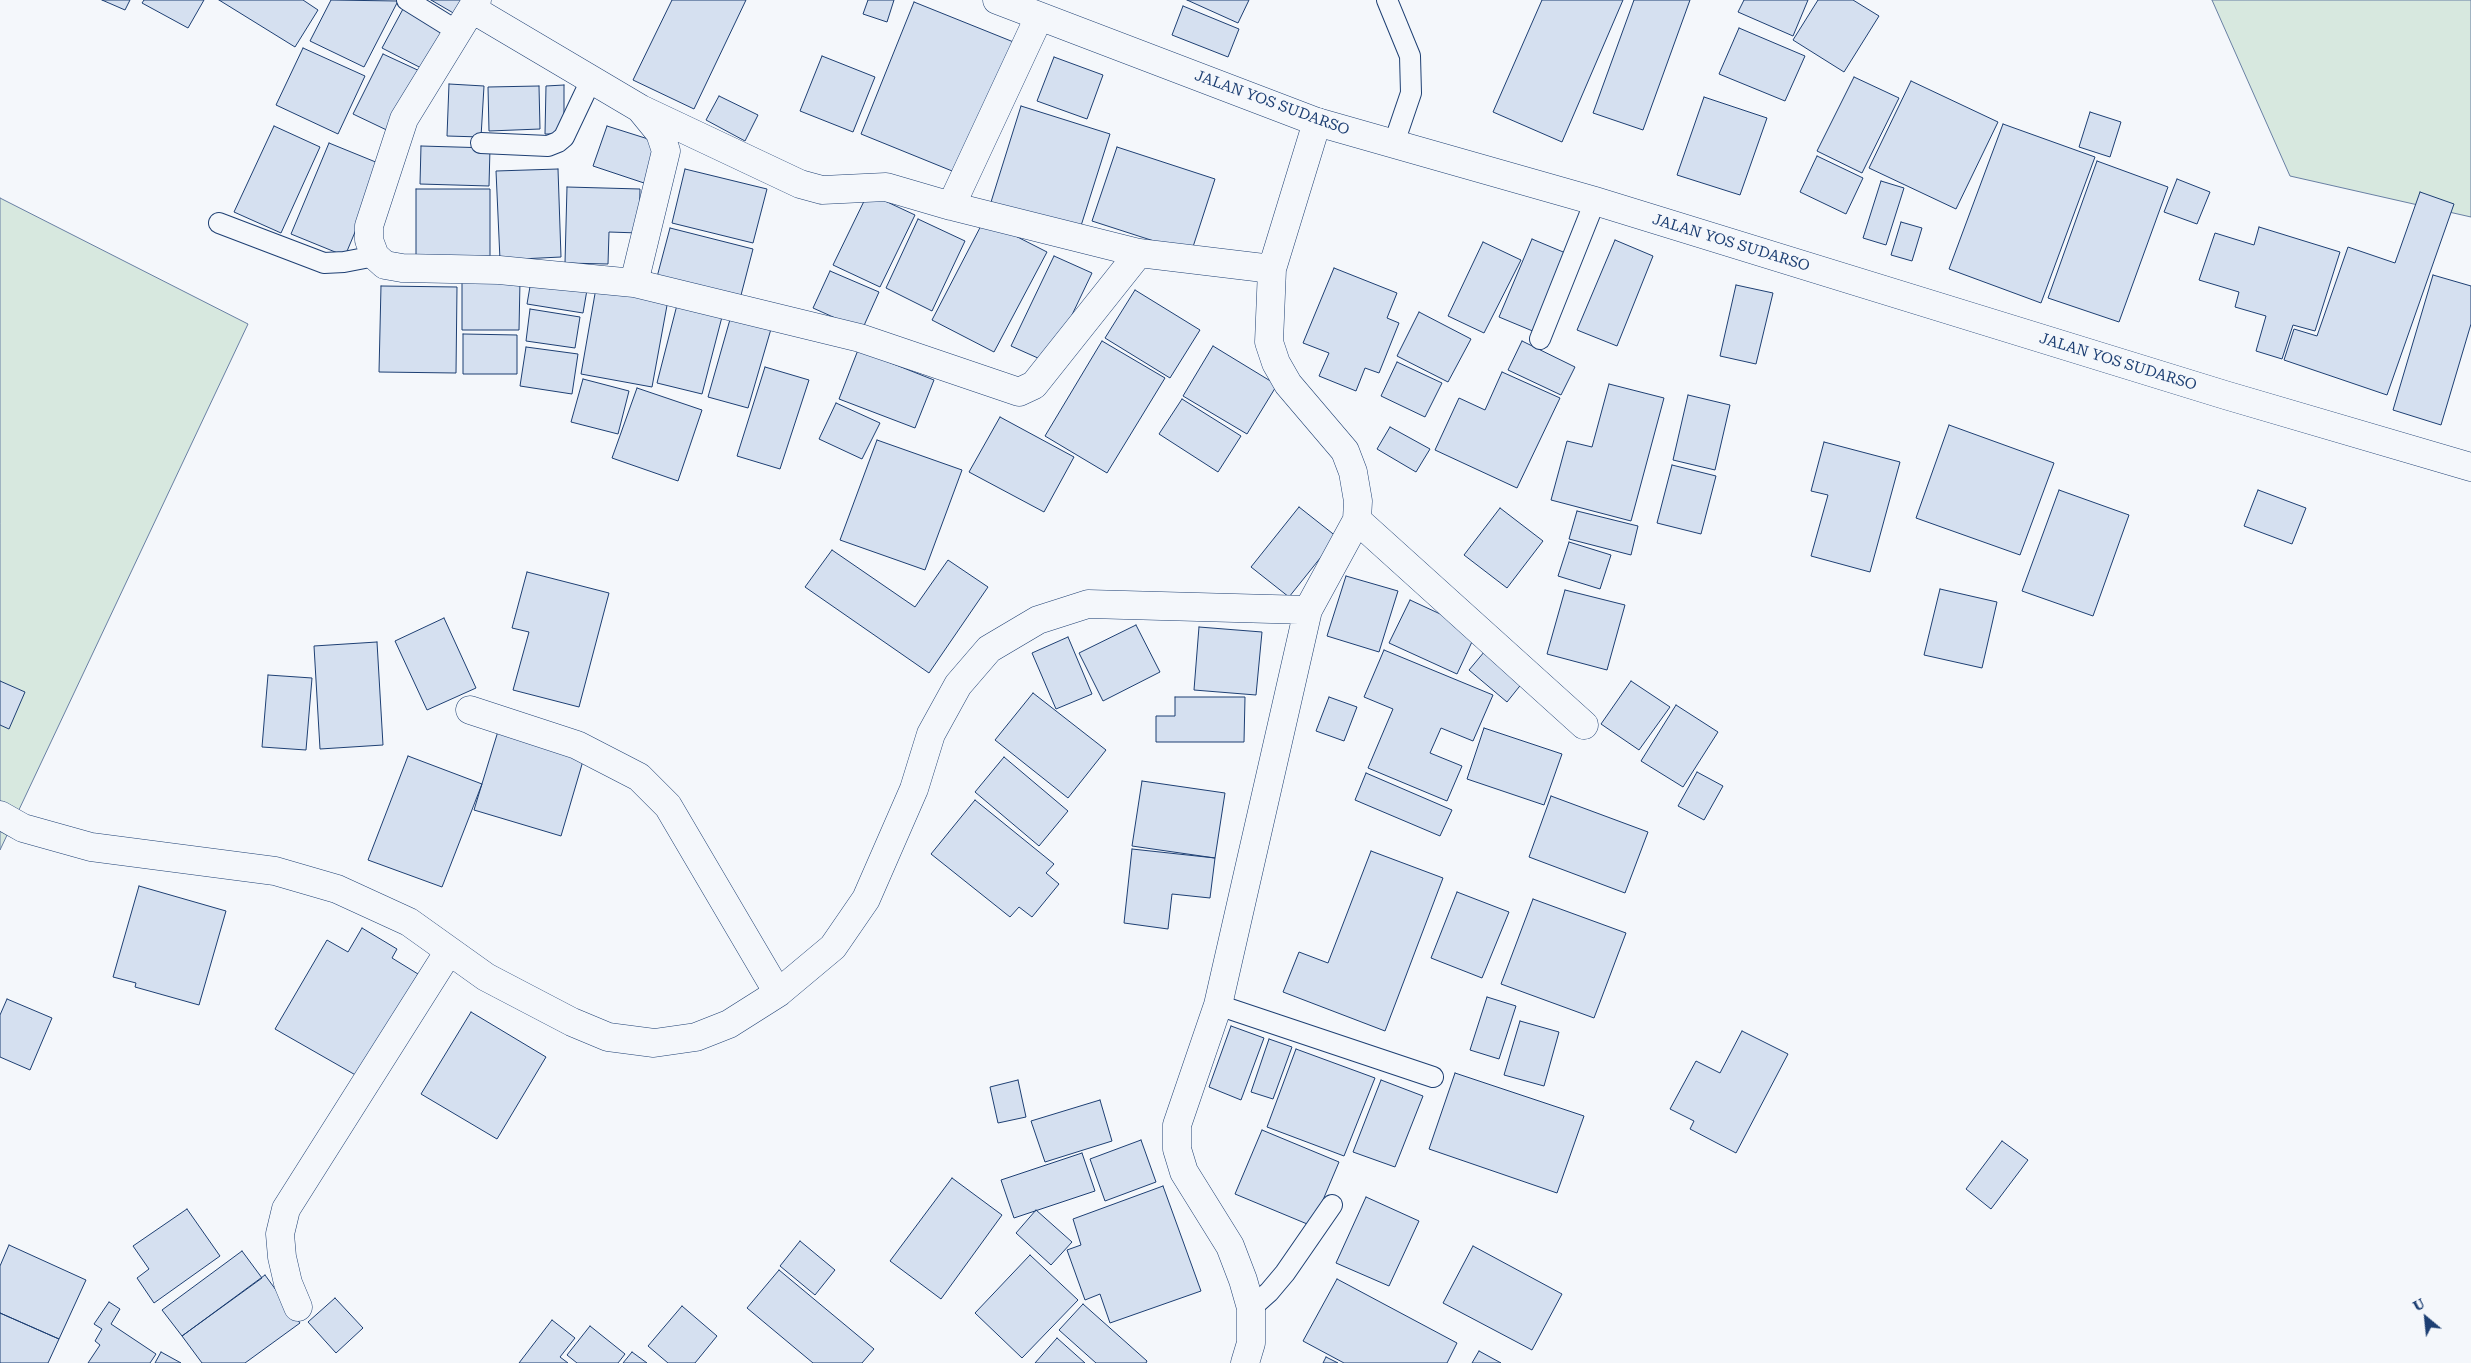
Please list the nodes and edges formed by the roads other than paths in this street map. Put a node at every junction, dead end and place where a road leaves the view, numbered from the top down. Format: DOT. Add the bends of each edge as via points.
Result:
graph roads {
  1 [pos="406,0"];
  2 [pos="997,0"];
  3 [pos="1387,0"];
  4 [pos="474,4"];
  5 [pos="1039,17"];
  6 [pos="457,31"];
  7 [pos="591,80"];
  8 [pos="641,109"];
  9 [pos="1317,122"];
  10 [pos="481,143"];
  11 [pos="1394,144"];
  12 [pos="1595,201"];
  13 [pos="951,206"];
  14 [pos="219,224"];
  15 [pos="1140,253"];
  16 [pos="375,256"];
  17 [pos="1272,269"];
  18 [pos="634,283"];
  19 [pos="1540,339"];
  20 [pos="2471,467"];
  21 [pos="1357,520"];
  22 [pos="1308,610"];
  23 [pos="470,710"];
  24 [pos="1584,725"];
  25 [pos="0,815"];
  26 [pos="449,951"];
  27 [pos="778,993"];
  28 [pos="1218,1005"];
  29 [pos="1433,1077"];
  30 [pos="1332,1205"];
  31 [pos="298,1307"];
  32 [pos="1251,1308"];
  33 [pos="1245,1363"];
  1 -- 6 [label="lane"];
  2 -- 5 [label="main road, JALAN YOS SUDARSO"];
  3 -- 11 [label="lane" via="1410,56 1411,93"];
  4 -- 6 [label="main road"];
  4 -- 7 [label="main road"];
  5 -- 9 [label="main road, JALAN YOS SUDARSO"];
  5 -- 13 [label="main road"];
  6 -- 16 [label="main road" via="404,119 369,226 369,240"];
  7 -- 8 [label="main road"];
  7 -- 10 [label="lane" via="564,137 558,142 548,146"];
  8 -- 13 [label="main road" via="800,184 822,190 886,187"];
  8 -- 18 [label="main road" via="660,133 666,151"];
  9 -- 11 [label="main road, JALAN YOS SUDARSO"];
  9 -- 17 [label="main road"];
  11 -- 12 [label="main road, JALAN YOS SUDARSO"];
  12 -- 19 [label="lane"];
  12 -- 20 [label="main road, JALAN YOS SUDARSO"];
  13 -- 15 [label="main road"];
  14 -- 16 [label="lane" via="324,263"];
  15 -- 17 [label="main road"];
  15 -- 18 [label="main road" via="1034,385 1019,392 860,338"];
  16 -- 18 [label="main road" via="385,266 402,268 499,270"];
  17 -- 21 [label="main road" via="1269,342 1276,363 1288,384 1345,451 1358,500"];
  21 -- 22 [label="main road"];
  21 -- 24 [label="main road"];
  22 -- 27 [label="main road" via="1088,604 1038,620 989,649 958,685 931,734 914,789 866,899 833,947"];
  22 -- 28 [label="main road"];
  23 -- 27 [label="main road" via="577,745 640,777 668,806"];
  25 -- 26 [label="main road" via="23,828 91,846 275,871 337,889 409,922"];
  26 -- 27 [label="main road" via="486,978 608,1038 654,1043 696,1036 729,1024"];
  26 -- 31 [label="main road" via="286,1209 280,1234 282,1257"];
  28 -- 29 [label="lane"];
  28 -- 32 [label="main road" via="1177,1125 1177,1149 1184,1172 1230,1246"];
  30 -- 32 [label="lane" via="1286,1272"];
  32 -- 33 [label="main road" via="1251,1344"];
}
